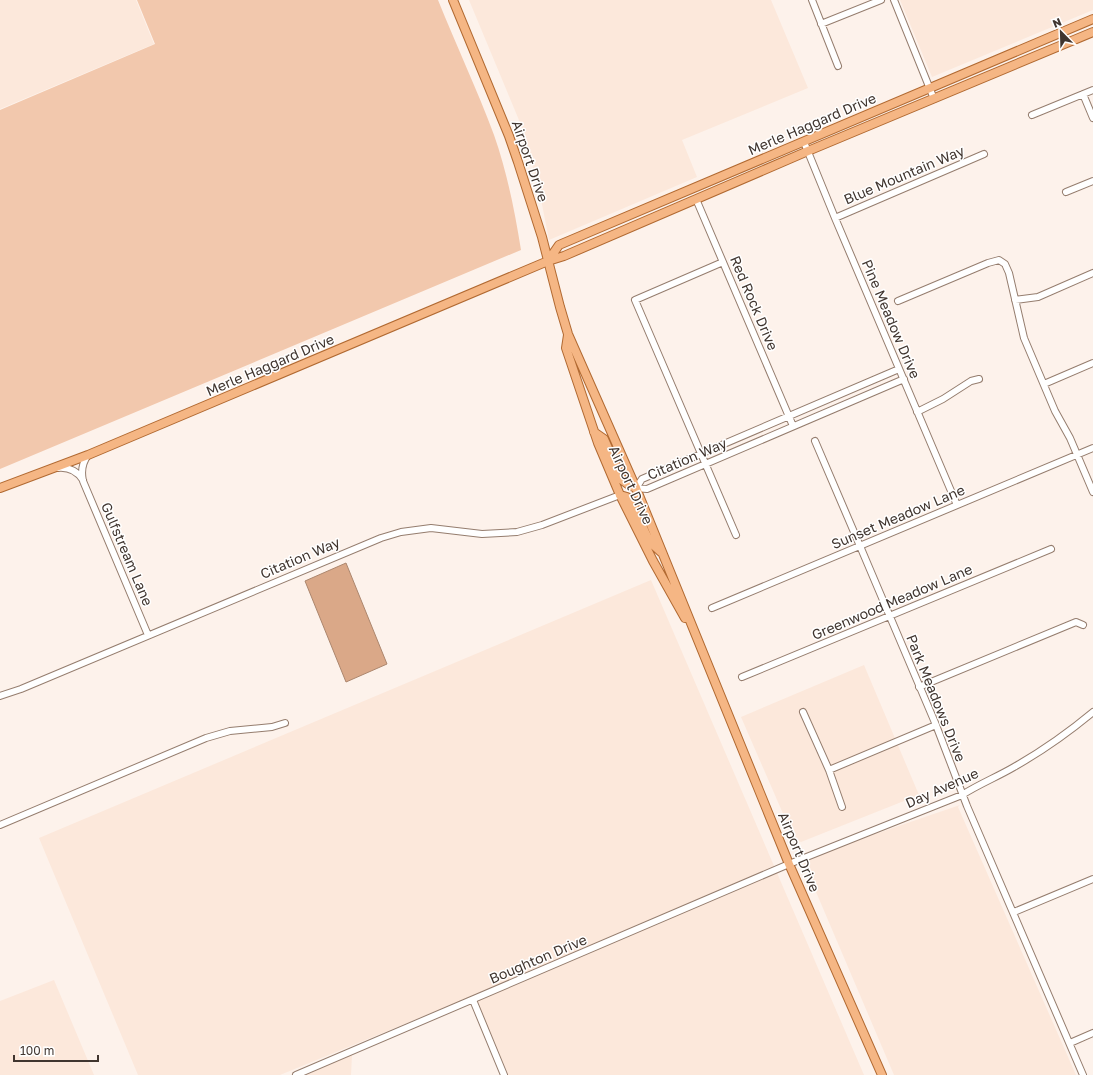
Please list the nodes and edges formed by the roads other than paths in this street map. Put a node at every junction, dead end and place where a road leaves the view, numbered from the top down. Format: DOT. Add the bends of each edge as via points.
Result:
graph roads {
  1 [pos="453,0"];
  2 [pos="812,0"];
  3 [pos="881,0"];
  4 [pos="894,0"];
  5 [pos="1093,19"];
  6 [pos="821,24"];
  7 [pos="1093,32"];
  8 [pos="838,66"];
  9 [pos="930,88"];
  10 [pos="1093,90"];
  11 [pos="1083,94"];
  12 [pos="934,99"];
  13 [pos="1032,115"];
  14 [pos="1093,118"];
  15 [pos="804,142"];
  16 [pos="808,151"];
  17 [pos="984,154"];
  18 [pos="1093,181"];
  19 [pos="1066,192"];
  20 [pos="696,199"];
  21 [pos="835,218"];
  22 [pos="548,261"];
  23 [pos="724,262"];
  24 [pos="1093,273"];
  25 [pos="1015,300"];
  26 [pos="898,301"];
  27 [pos="568,334"];
  28 [pos="1093,363"];
  29 [pos="899,370"];
  30 [pos="979,379"];
  31 [pos="904,380"];
  32 [pos="1044,384"];
  33 [pos="917,412"];
  34 [pos="789,416"];
  35 [pos="793,426"];
  36 [pos="594,432"];
  37 [pos="815,441"];
  38 [pos="1093,448"];
  39 [pos="701,454"];
  40 [pos="88,455"];
  41 [pos="1078,455"];
  42 [pos="706,464"];
  43 [pos="53,469"];
  44 [pos="83,481"];
  45 [pos="0,488"];
  46 [pos="636,488"];
  47 [pos="1093,492"];
  48 [pos="620,495"];
  49 [pos="957,505"];
  50 [pos="736,535"];
  51 [pos="860,546"];
  52 [pos="1051,549"];
  53 [pos="663,555"];
  54 [pos="712,608"];
  55 [pos="889,616"];
  56 [pos="1083,625"];
  57 [pos="148,636"];
  58 [pos="697,637"];
  59 [pos="742,677"];
  60 [pos="919,687"];
  61 [pos="0,696"];
  62 [pos="803,712"];
  63 [pos="1093,712"];
  64 [pos="285,723"];
  65 [pos="936,725"];
  66 [pos="829,770"];
  67 [pos="962,795"];
  68 [pos="842,807"];
  69 [pos="0,825"];
  70 [pos="789,864"];
  71 [pos="1093,879"];
  72 [pos="1014,912"];
  73 [pos="472,1000"];
  74 [pos="1093,1034"];
  75 [pos="1070,1043"];
  76 [pos="502,1074"];
  77 [pos="296,1075"];
  78 [pos="882,1075"];
  79 [pos="1083,1075"];
  1 -- 22 [label="main road, Airport Drive" via="509,136"];
  2 -- 6 [label="street"];
  3 -- 6 [label="street"];
  4 -- 9 [label="street"];
  5 -- 9 [label="main road, Merle Haggard Drive"];
  6 -- 8 [label="street"];
  7 -- 12 [label="main road, Merle Haggard Drive"];
  9 -- 12 [label="street"];
  9 -- 15 [label="main road, Merle Haggard Drive"];
  10 -- 11 [label="street"];
  11 -- 13 [label="street"];
  11 -- 14 [label="street"];
  12 -- 16 [label="main road, Merle Haggard Drive"];
  15 -- 16 [label="street, Pine Meadow Drive"];
  15 -- 22 [label="main road, Merle Haggard Drive" via="559,245"];
  16 -- 20 [label="main road, Merle Haggard Drive"];
  16 -- 21 [label="street, Pine Meadow Drive"];
  17 -- 21 [label="street, Blue Mountain Way"];
  18 -- 19 [label="street"];
  20 -- 22 [label="main road, Merle Haggard Drive" via="571,254"];
  20 -- 23 [label="street, Red Rock Drive"];
  21 -- 29 [label="street, Pine Meadow Drive"];
  22 -- 27 [label="main road, Airport Drive"];
  22 -- 40 [label="main road, Merle Haggard Drive"];
  23 -- 34 [label="street, Red Rock Drive"];
  23 -- 39 [label="street" via="635,300"];
  24 -- 25 [label="street" via="1038,297"];
  25 -- 26 [label="street" via="1009,273 1005,264 999,260"];
  25 -- 32 [label="street" via="1024,338"];
  27 -- 36 [label="main road, Airport Drive" via="566,348"];
  27 -- 46 [label="main road, Airport Drive"];
  28 -- 32 [label="street"];
  29 -- 31 [label="street, Pine Meadow Drive"];
  29 -- 34 [label="street, Citation Way"];
  30 -- 33 [label="street" via="970,381"];
  31 -- 33 [label="street, Pine Meadow Drive"];
  31 -- 35 [label="street, Citation Way"];
  32 -- 41 [label="street" via="1055,412"];
  33 -- 49 [label="street, Pine Meadow Drive"];
  34 -- 35 [label="street, Red Rock Drive"];
  34 -- 39 [label="street, Citation Way"];
  35 -- 42 [label="street, Citation Way"];
  36 -- 46 [label="main road" via="604,439 622,480"];
  36 -- 48 [label="main road, Airport Drive"];
  37 -- 51 [label="street, Park Meadows Drive"];
  38 -- 41 [label="street, Sunset Meadow Lane"];
  39 -- 42 [label="street"];
  39 -- 46 [label="street, Citation Way" via="642,479"];
  40 -- 43 [label="main road, Merle Haggard Drive"];
  40 -- 44 [label="street, Gulfstream Lane" via="82,470"];
  41 -- 47 [label="street"];
  41 -- 49 [label="street, Sunset Meadow Lane"];
  42 -- 46 [label="street, Citation Way" via="647,489"];
  42 -- 50 [label="street"];
  43 -- 44 [label="street, Gulfstream Lane" via="69,469 76,472"];
  43 -- 45 [label="main road, Merle Haggard Drive"];
  44 -- 57 [label="street, Gulfstream Lane"];
  46 -- 53 [label="main road, Airport Drive"];
  48 -- 53 [label="main road" via="631,501 649,541"];
  48 -- 57 [label="street, Citation Way" via="517,532 482,534 430,528 391,535 364,544"];
  48 -- 58 [label="main road, Airport Drive" via="676,604"];
  49 -- 51 [label="street, Sunset Meadow Lane"];
  51 -- 54 [label="street, Sunset Meadow Lane"];
  51 -- 55 [label="street, Park Meadows Drive"];
  52 -- 55 [label="street, Greenwood Meadow Lane"];
  53 -- 58 [label="main road, Airport Drive"];
  55 -- 59 [label="street, Greenwood Meadow Lane"];
  55 -- 60 [label="street, Park Meadows Drive"];
  56 -- 60 [label="street" via="1076,622"];
  57 -- 61 [label="street, Citation Way"];
  58 -- 70 [label="main road, Airport Drive"];
  60 -- 65 [label="street, Park Meadows Drive"];
  62 -- 66 [label="street"];
  63 -- 67 [label="street, Day Avenue" via="1056,741 1015,767"];
  64 -- 69 [label="street" via="210,737"];
  65 -- 66 [label="street"];
  65 -- 67 [label="street, Park Meadows Drive"];
  66 -- 68 [label="street"];
  67 -- 70 [label="street, Day Avenue"];
  67 -- 72 [label="street, Park Meadows Drive"];
  70 -- 73 [label="street, Boughton Drive"];
  70 -- 78 [label="main road, Airport Drive"];
  71 -- 72 [label="street"];
  72 -- 75 [label="street, Park Meadows Drive"];
  73 -- 76 [label="street"];
  73 -- 77 [label="street, Boughton Drive"];
  74 -- 75 [label="street"];
  75 -- 79 [label="street, Park Meadows Drive"];
}
